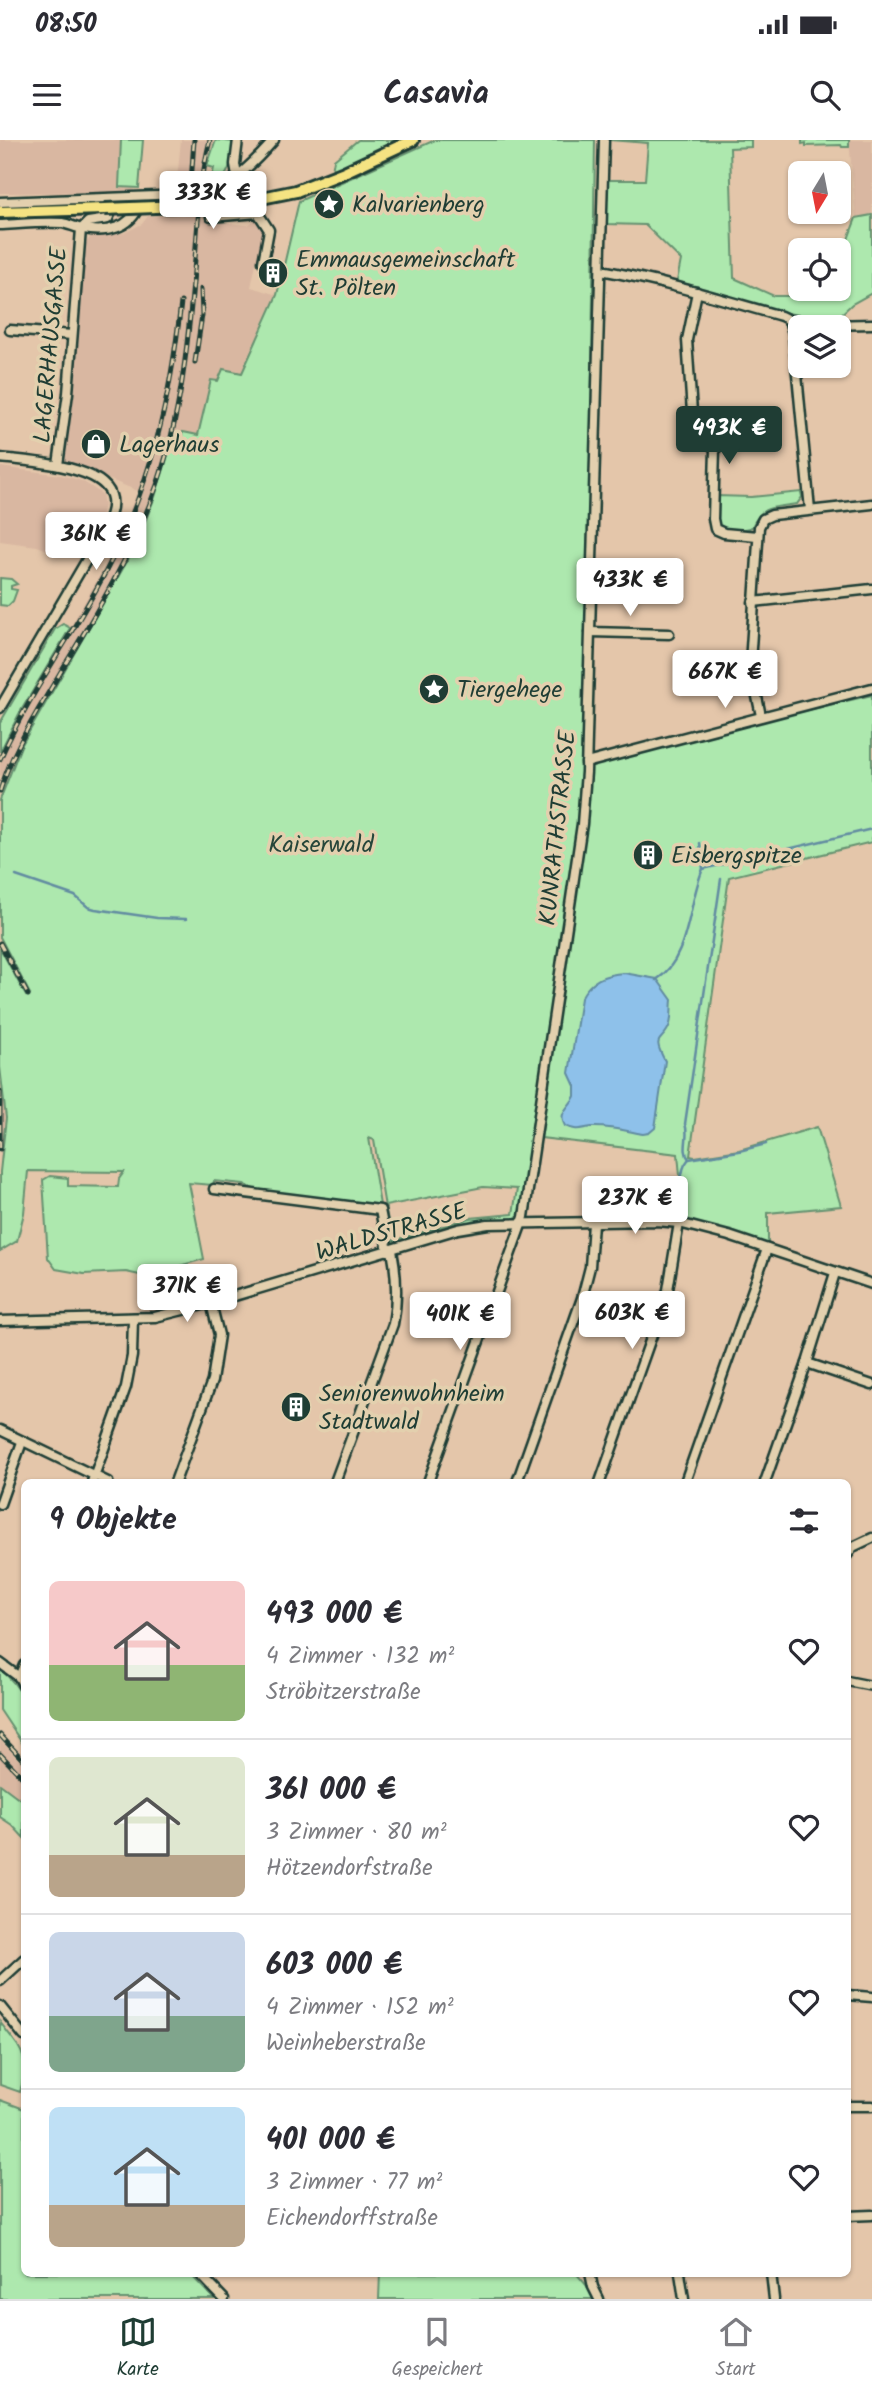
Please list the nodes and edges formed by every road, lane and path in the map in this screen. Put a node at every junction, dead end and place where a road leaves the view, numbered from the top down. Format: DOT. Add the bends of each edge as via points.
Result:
graph roads {
  1 [pos="238,140"];
  2 [pos="275,140"];
  3 [pos="413,140"];
  4 [pos="604,140"];
  5 [pos="237,176"];
  6 [pos="209,194"];
  7 [pos="143,197"];
  8 [pos="116,199"];
  9 [pos="0,202"];
  10 [pos="0,212"];
  11 [pos="0,225"];
  12 [pos="80,229"];
  13 [pos="263,262"];
  14 [pos="601,270"];
  15 [pos="697,292"];
  16 [pos="788,320"];
  17 [pos="851,324"];
  18 [pos="872,324"];
  19 [pos="10,330"];
  20 [pos="72,335"];
  21 [pos="797,378"];
  22 [pos="0,458"];
  23 [pos="58,465"];
  24 [pos="872,504"];
  25 [pos="810,510"];
  26 [pos="757,536"];
  27 [pos="872,589"];
  28 [pos="753,602"];
  29 [pos="590,632"];
  30 [pos="669,634"];
  31 [pos="872,688"];
  32 [pos="0,708"];
  33 [pos="761,716"];
  34 [pos="586,763"];
  35 [pos="214,1189"];
  36 [pos="523,1223"];
  37 [pos="593,1223"];
  38 [pos="679,1223"];
  39 [pos="767,1249"];
  40 [pos="390,1250"];
  41 [pos="835,1273"];
  42 [pos="872,1284"];
  43 [pos="211,1303"];
  44 [pos="133,1318"];
  45 [pos="0,1321"];
  46 [pos="807,1363"];
  47 [pos="872,1385"];
  48 [pos="0,1430"];
  49 [pos="22,1442"];
  50 [pos="93,1479"];
  51 [pos="176,1479"];
  52 [pos="336,1479"];
  53 [pos="429,1479"];
  54 [pos="518,1479"];
  55 [pos="601,1479"];
  56 [pos="686,1479"];
  57 [pos="766,1479"];
  58 [pos="0,1504"];
  59 [pos="872,1538"];
  60 [pos="851,1550"];
  61 [pos="0,1663"];
  62 [pos="21,1672"];
  63 [pos="19,1677"];
  64 [pos="21,1681"];
  65 [pos="851,1682"];
  66 [pos="872,1686"];
  67 [pos="21,1962"];
  68 [pos="0,1981"];
  69 [pos="851,1995"];
  70 [pos="872,1997"];
  71 [pos="0,2006"];
  72 [pos="21,2031"];
  73 [pos="851,2106"];
  74 [pos="872,2106"];
  75 [pos="872,2215"];
  76 [pos="851,2216"];
  77 [pos="203,2277"];
  78 [pos="591,2277"];
  79 [pos="681,2277"];
  80 [pos="771,2277"];
  81 [pos="224,2299"];
  82 [pos="599,2299"];
  83 [pos="684,2299"];
  84 [pos="774,2299"];
  1 -- 5 [label="street"];
  2 -- 5 [label="street"];
  3 -- 10 [label="main road, bridge" via="296,191 232,204"];
  4 -- 14 [label="street, KUNRATHSTRASSE"];
  5 -- 6 [label="street"];
  6 -- 7 [label="street"];
  6 -- 13 [label="street" via="211,216 258,213 269,230"];
  7 -- 8 [label="street"];
  7 -- 12 [label="street" via="134,218 117,228"];
  8 -- 9 [label="street"];
  8 -- 12 [label="street" via="108,219 88,222"];
  11 -- 12 [label="street" via="65,223"];
  12 -- 20 [label="street, LAGERHAUSGASSE"];
  14 -- 15 [label="street"];
  14 -- 29 [label="street, KUNRATHSTRASSE"];
  15 -- 16 [label="street"];
  15 -- 26 [label="street" via="688,331 693,427 715,449 715,529"];
  17 -- 18 [label="street"];
  19 -- 20 [label="street"];
  20 -- 23 [label="street, LAGERHAUSGASSE"];
  21 -- 25 [label="street"];
  22 -- 23 [label="street"];
  23 -- 32 [label="street" via="107,487 111,511"];
  24 -- 25 [label="street"];
  25 -- 26 [label="street" via="763,519"];
  26 -- 28 [label="street"];
  27 -- 28 [label="street"];
  28 -- 33 [label="street" via="750,663"];
  29 -- 30 [label="street"];
  29 -- 34 [label="street, KUNRATHSTRASSE"];
  31 -- 33 [label="street"];
  33 -- 34 [label="street"];
  34 -- 36 [label="street, KUNRATHSTRASSE" via="582,824"];
  35 -- 40 [label="street" via="380,1209"];
  36 -- 37 [label="street, WALDSTRASSE"];
  36 -- 40 [label="street, WALDSTRASSE" via="472,1226"];
  36 -- 53 [label="street, KUNRATHSTRASSE"];
  37 -- 38 [label="street, WALDSTRASSE"];
  37 -- 54 [label="street" via="587,1282"];
  38 -- 39 [label="street, WALDSTRASSE"];
  38 -- 55 [label="street" via="668,1290"];
  39 -- 41 [label="street, WALDSTRASSE"];
  39 -- 56 [label="street"];
  40 -- 43 [label="street, WALDSTRASSE"];
  40 -- 52 [label="street" via="397,1278 393,1324"];
  41 -- 42 [label="street, WALDSTRASSE"];
  41 -- 46 [label="street"];
  43 -- 44 [label="street, WALDSTRASSE"];
  43 -- 51 [label="street" via="219,1335 212,1381"];
  44 -- 45 [label="street, WALDSTRASSE"];
  44 -- 50 [label="street" via="126,1387"];
  46 -- 47 [label="street"];
  46 -- 57 [label="street"];
  48 -- 49 [label="street"];
  49 -- 50 [label="street"];
  49 -- 58 [label="street"];
  59 -- 60 [label="street"];
  61 -- 63 [label="street"];
  62 -- 63 [label="street"];
  63 -- 64 [label="street"];
  65 -- 66 [label="street"];
  67 -- 68 [label="street"];
  69 -- 70 [label="street"];
  71 -- 72 [label="street"];
  73 -- 74 [label="street"];
  75 -- 76 [label="street"];
  77 -- 81 [label="street"];
  78 -- 82 [label="street"];
  79 -- 83 [label="street"];
  80 -- 84 [label="street"];
}
